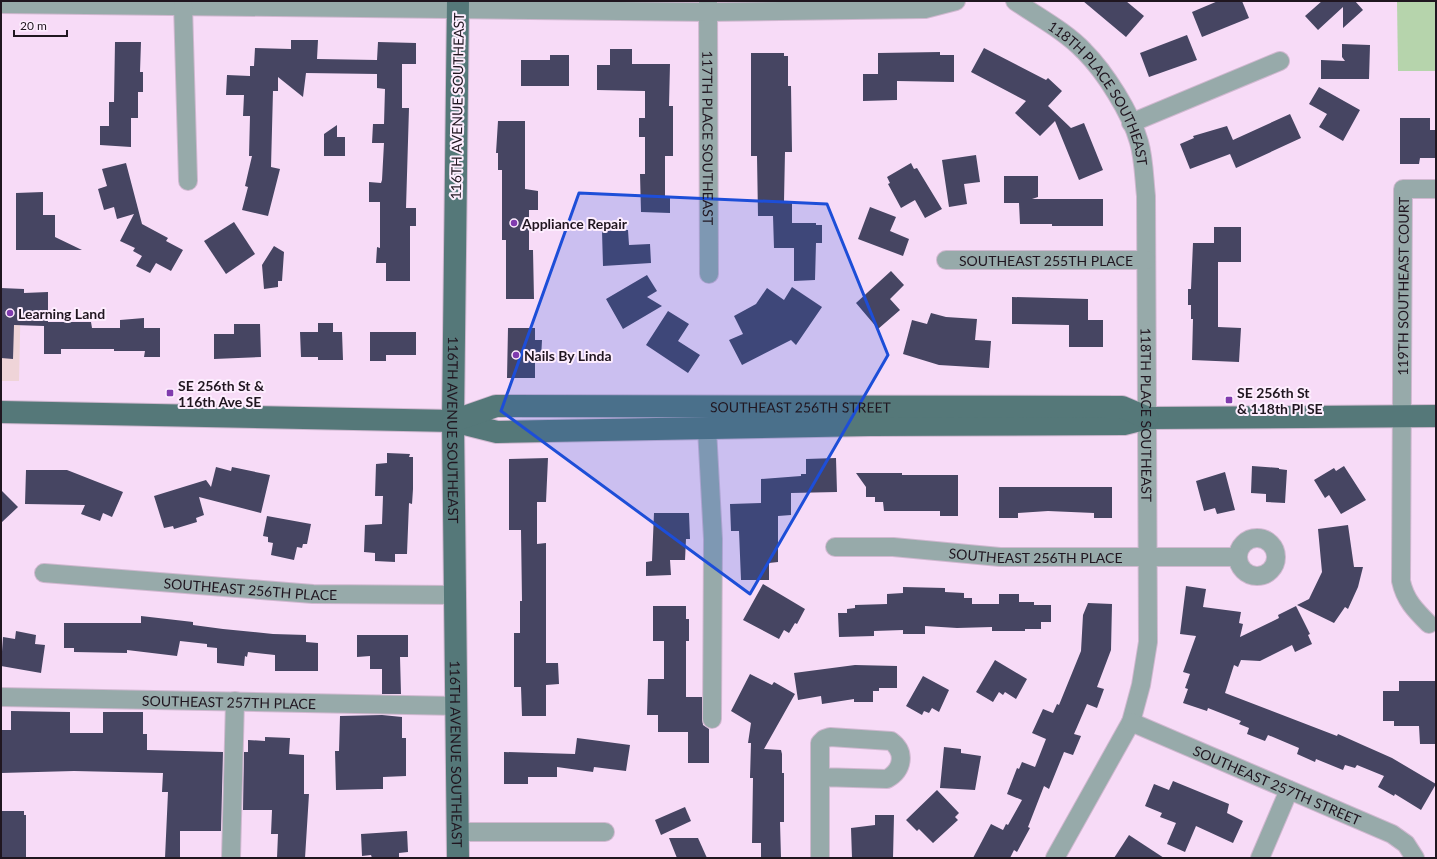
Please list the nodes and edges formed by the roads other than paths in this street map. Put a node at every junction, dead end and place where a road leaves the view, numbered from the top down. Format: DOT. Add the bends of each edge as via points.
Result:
graph roads {
  1 [pos="956,1"];
  2 [pos="1015,1"];
  3 [pos="1,4"];
  4 [pos="183,5"];
  5 [pos="458,6"];
  6 [pos="708,6"];
  7 [pos="1280,61"];
  8 [pos="1131,123"];
  9 [pos="188,182"];
  10 [pos="1436,189"];
  11 [pos="946,260"];
  12 [pos="1146,260"];
  13 [pos="709,274"];
  14 [pos="1,412"];
  15 [pos="1402,416"];
  16 [pos="1436,416"];
  17 [pos="1148,418"];
  18 [pos="453,421"];
  19 [pos="707,428"];
  20 [pos="835,547"];
  21 [pos="1149,556"];
  22 [pos="1237,557"];
  23 [pos="44,574"];
  24 [pos="457,595"];
  25 [pos="1429,624"];
  26 [pos="1,696"];
  27 [pos="235,701"];
  28 [pos="457,706"];
  29 [pos="712,719"];
  30 [pos="1131,722"];
  31 [pos="820,777"];
  32 [pos="1289,790"];
  33 [pos="458,832"];
  34 [pos="604,832"];
  35 [pos="231,858"];
  36 [pos="458,858"];
  37 [pos="820,858"];
  38 [pos="1055,858"];
  39 [pos="1260,858"];
  40 [pos="1415,858"];
  1 -- 6 [label="street" via="925,9"];
  2 -- 8 [label="street, 118TH PLACE SOUTHEAST" via="1084,50 1107,78"];
  3 -- 4 [label="street"];
  4 -- 5 [label="street"];
  4 -- 9 [label="street"];
  5 -- 6 [label="street"];
  5 -- 18 [label="main road, 116TH AVENUE SOUTHEAST"];
  6 -- 13 [label="street, 117TH PLACE SOUTHEAST"];
  7 -- 8 [label="street"];
  8 -- 12 [label="street, 118TH PLACE SOUTHEAST" via="1139,142 1143,164"];
  10 -- 15 [label="street, 119TH SOUTHEAST COURT" via="1403,189"];
  11 -- 12 [label="street, SOUTHEAST 255TH PLACE"];
  12 -- 17 [label="street, 118TH PLACE SOUTHEAST"];
  14 -- 18 [label="main road, SOUTHEAST 256TH STREET"];
  15 -- 16 [label="main road, SOUTHEAST 256TH STREET"];
  15 -- 17 [label="main road, SOUTHEAST 256TH STREET"];
  15 -- 25 [label="street" via="1401,581 1408,602"];
  17 -- 18 [label="main road, SOUTHEAST 256TH STREET" via="1122,407 496,406"];
  17 -- 19 [label="main road, SOUTHEAST 256TH STREET" via="1124,424"];
  17 -- 21 [label="street, 118TH PLACE SOUTHEAST"];
  18 -- 19 [label="main road, SOUTHEAST 256TH STREET" via="497,432"];
  18 -- 24 [label="main road, 116TH AVENUE SOUTHEAST"];
  19 -- 29 [label="street" via="713,539"];
  20 -- 21 [label="street, SOUTHEAST 256TH PLACE" via="893,547 1000,557"];
  21 -- 22 [label="street, SOUTHEAST 256TH PLACE"];
  21 -- 30 [label="street, 118TH PLACE SOUTHEAST" via="1148,642 1141,685"];
  23 -- 24 [label="street, SOUTHEAST 256TH PLACE" via="313,594"];
  24 -- 28 [label="main road, 116TH AVENUE SOUTHEAST"];
  26 -- 27 [label="street, SOUTHEAST 257TH PLACE"];
  27 -- 28 [label="street, SOUTHEAST 257TH PLACE"];
  27 -- 35 [label="street"];
  28 -- 33 [label="main road, 116TH AVENUE SOUTHEAST"];
  30 -- 32 [label="street, SOUTHEAST 257TH STREET"];
  30 -- 38 [label="street, 118TH PLACE SOUTHEAST"];
  31 -- 37 [label="street"];
  32 -- 39 [label="street"];
  32 -- 40 [label="street, SOUTHEAST 257TH STREET" via="1392,834 1406,844"];
  33 -- 34 [label="street"];
  33 -- 36 [label="main road, 116TH AVENUE SOUTHEAST"];
}
